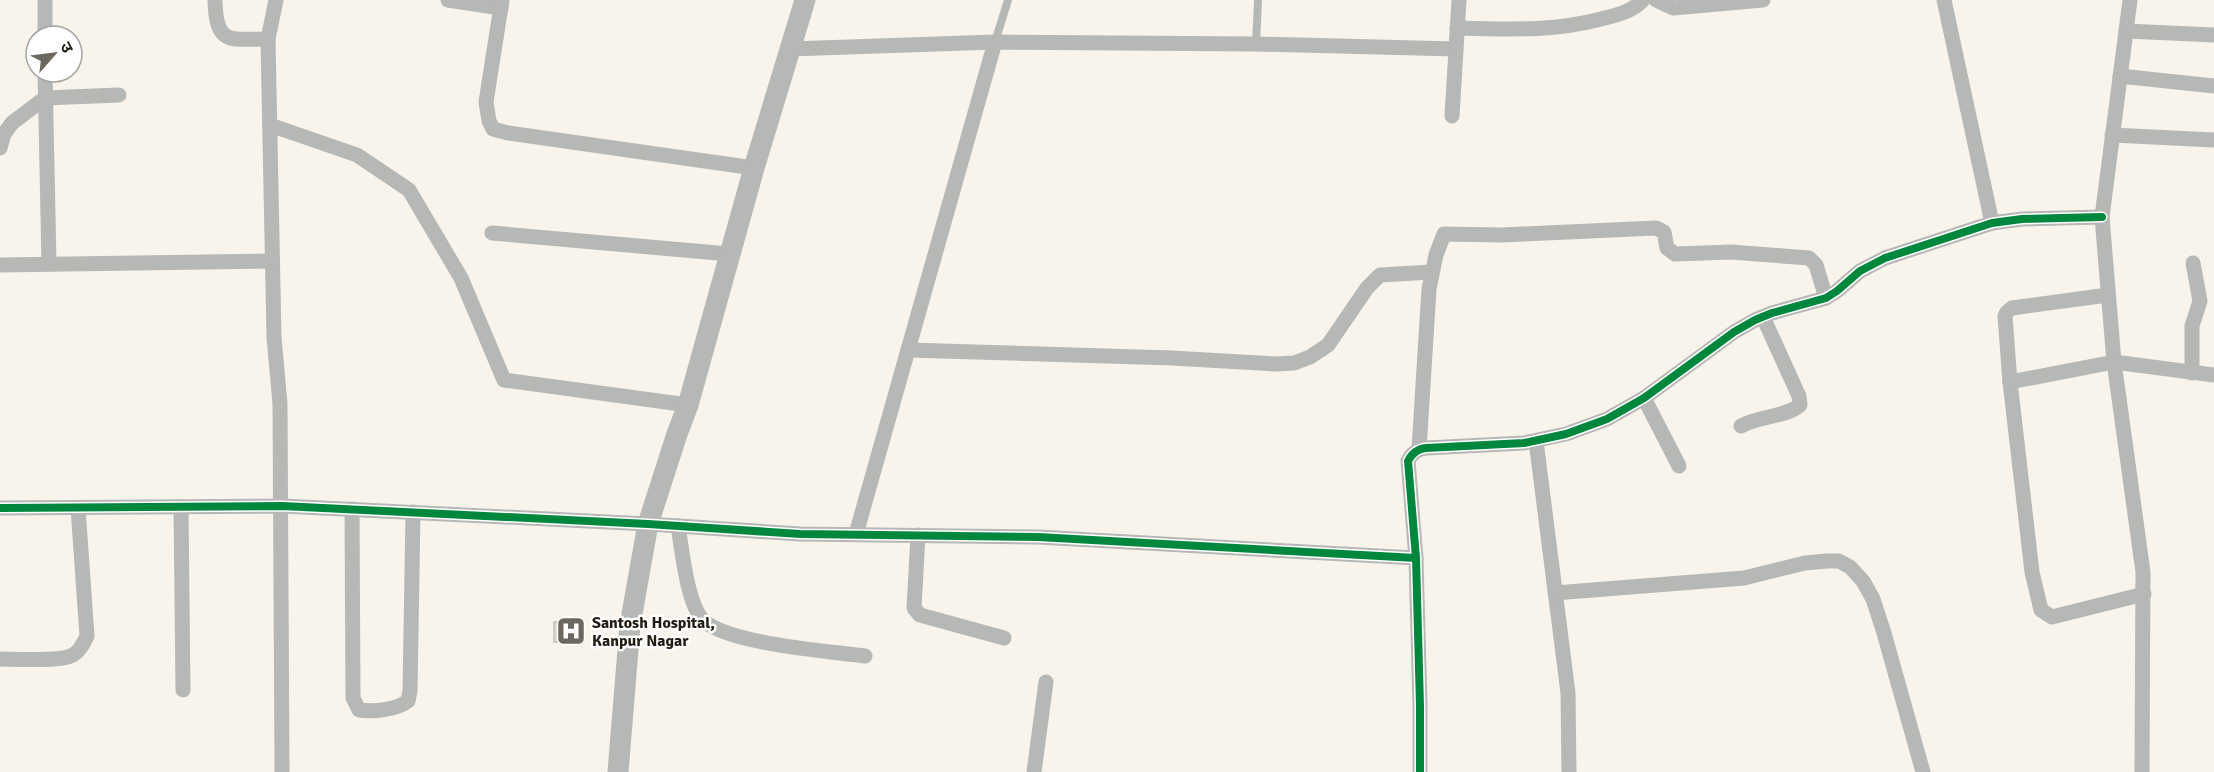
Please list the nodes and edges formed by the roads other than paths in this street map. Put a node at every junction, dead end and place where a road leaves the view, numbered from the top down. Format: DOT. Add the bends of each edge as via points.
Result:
graph roads {
  1 [pos="45,0"];
  2 [pos="216,0"];
  3 [pos="276,0"];
  4 [pos="448,0"];
  5 [pos="805,0"];
  6 [pos="1008,0"];
  7 [pos="1258,0"];
  8 [pos="1459,0"];
  9 [pos="1643,0"];
  10 [pos="1656,0"];
  11 [pos="1763,0"];
  12 [pos="1944,0"];
  13 [pos="2130,0"];
  14 [pos="502,4"];
  15 [pos="45,24"];
  16 [pos="1457,28"];
  17 [pos="2126,31"];
  18 [pos="2214,35"];
  19 [pos="268,39"];
  20 [pos="995,42"];
  21 [pos="1256,44"];
  22 [pos="790,49"];
  23 [pos="1456,49"];
  24 [pos="2120,75"];
  25 [pos="45,84"];
  26 [pos="2214,86"];
  27 [pos="118,95"];
  28 [pos="45,98"];
  29 [pos="1452,116"];
  30 [pos="270,125"];
  31 [pos="2112,135"];
  32 [pos="2214,140"];
  33 [pos="0,148"];
  34 [pos="754,168"];
  35 [pos="2102,217"];
  36 [pos="1992,223"];
  37 [pos="492,233"];
  38 [pos="729,254"];
  39 [pos="272,261"];
  40 [pos="2193,263"];
  41 [pos="49,264"];
  42 [pos="0,265"];
  43 [pos="1432,272"];
  44 [pos="2108,295"];
  45 [pos="1826,298"];
  46 [pos="2207,301"];
  47 [pos="1763,317"];
  48 [pos="908,350"];
  49 [pos="2114,363"];
  50 [pos="2192,373"];
  51 [pos="2214,375"];
  52 [pos="2010,382"];
  53 [pos="1644,398"];
  54 [pos="688,405"];
  55 [pos="1741,426"];
  56 [pos="1536,441"];
  57 [pos="1419,449"];
  58 [pos="1679,466"];
  59 [pos="282,506"];
  60 [pos="180,507"];
  61 [pos="0,508"];
  62 [pos="78,508"];
  63 [pos="352,509"];
  64 [pos="413,512"];
  65 [pos="648,524"];
  66 [pos="678,526"];
  67 [pos="856,534"];
  68 [pos="918,535"];
  69 [pos="1416,558"];
  70 [pos="1555,593"];
  71 [pos="2144,594"];
  72 [pos="1004,638"];
  73 [pos="865,656"];
  74 [pos="0,659"];
  75 [pos="1047,682"];
  76 [pos="183,690"];
  77 [pos="282,772"];
  78 [pos="618,772"];
  79 [pos="1034,772"];
  80 [pos="1420,772"];
  81 [pos="1569,772"];
  82 [pos="1923,772"];
  83 [pos="2142,772"];
  1 -- 15 [label="street"];
  2 -- 19 [label="street" via="218,27 224,36"];
  3 -- 19 [label="street"];
  4 -- 14 [label="street"];
  5 -- 22 [label="street"];
  6 -- 20 [label="lane"];
  7 -- 21 [label="lane"];
  8 -- 16 [label="street"];
  9 -- 16 [label="street" via="1618,14 1568,27"];
  10 -- 11 [label="street" via="1673,8"];
  12 -- 36 [label="street"];
  13 -- 17 [label="street"];
  14 -- 34 [label="street" via="486,102 493,129"];
  16 -- 23 [label="street"];
  17 -- 18 [label="street"];
  17 -- 24 [label="street"];
  19 -- 30 [label="street"];
  20 -- 21 [label="street"];
  20 -- 22 [label="street"];
  20 -- 48 [label="street"];
  21 -- 23 [label="street"];
  22 -- 34 [label="street"];
  23 -- 29 [label="street"];
  24 -- 26 [label="street"];
  24 -- 31 [label="street"];
  25 -- 28 [label="street"];
  27 -- 28 [label="street"];
  28 -- 33 [label="street" via="12,123"];
  28 -- 41 [label="street"];
  30 -- 39 [label="street"];
  30 -- 54 [label="street" via="357,155 409,190 461,278 504,380"];
  31 -- 32 [label="street"];
  31 -- 35 [label="street"];
  34 -- 38 [label="street"];
  35 -- 36 [label="street"];
  35 -- 44 [label="street"];
  36 -- 45 [label="street" via="1870,264"];
  37 -- 38 [label="street"];
  38 -- 54 [label="street"];
  39 -- 41 [label="street"];
  39 -- 59 [label="street"];
  40 -- 46 [label="street"];
  41 -- 42 [label="street"];
  43 -- 45 [label="street" via="1444,234 1501,236 1656,228 1664,232 1667,248 1675,254 1731,252 1809,258 1816,265"];
  43 -- 48 [label="street" via="1380,275 1328,345 1294,363"];
  43 -- 57 [label="street"];
  44 -- 49 [label="street"];
  44 -- 52 [label="street" via="2012,308 2007,312"];
  45 -- 47 [label="street"];
  46 -- 50 [label="street" via="2192,326"];
  47 -- 53 [label="street" via="1734,332"];
  47 -- 55 [label="street" via="1800,405"];
  48 -- 67 [label="street"];
  49 -- 50 [label="street"];
  49 -- 52 [label="street"];
  49 -- 71 [label="street"];
  50 -- 51 [label="street"];
  52 -- 71 [label="street" via="2032,572 2041,610 2052,617 2059,616"];
  53 -- 56 [label="street" via="1607,419"];
  53 -- 58 [label="street"];
  54 -- 65 [label="street"];
  56 -- 57 [label="street"];
  56 -- 70 [label="street"];
  57 -- 69 [label="street" via="1408,461"];
  59 -- 60 [label="street"];
  59 -- 63 [label="street"];
  59 -- 77 [label="street"];
  60 -- 62 [label="street"];
  60 -- 76 [label="street"];
  61 -- 62 [label="street"];
  62 -- 74 [label="street" via="87,636 82,647 72,656 61,658"];
  63 -- 64 [label="street"];
  63 -- 64 [label="street" via="353,698 359,710 367,711 401,706 408,701"];
  64 -- 65 [label="street"];
  65 -- 66 [label="street"];
  65 -- 78 [label="street" via="630,625"];
  66 -- 67 [label="street"];
  66 -- 73 [label="street" via="690,595 702,619 741,638"];
  67 -- 68 [label="street"];
  68 -- 69 [label="street" via="1038,537"];
  68 -- 72 [label="street" via="914,608 920,615"];
  69 -- 80 [label="street"];
  70 -- 81 [label="street" via="1568,693"];
  70 -- 82 [label="street" via="1744,578 1805,563 1839,561 1863,581 1873,599"];
  71 -- 83 [label="street"];
  75 -- 79 [label="street"];
}
